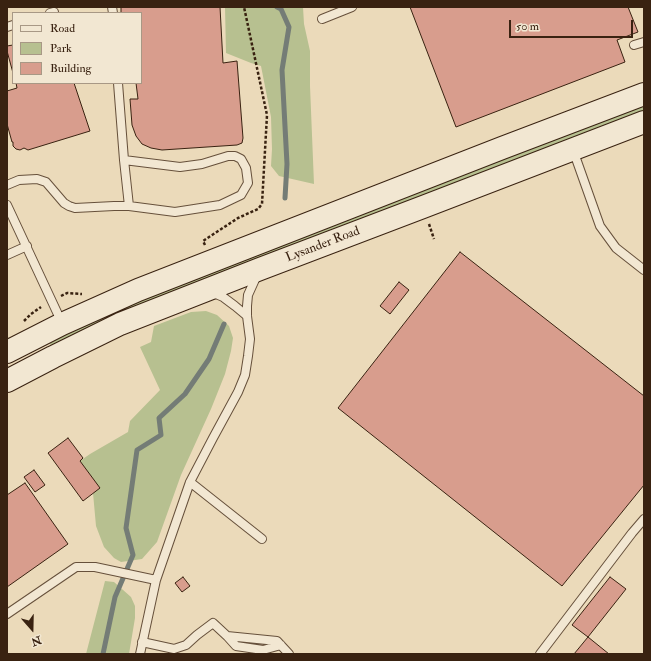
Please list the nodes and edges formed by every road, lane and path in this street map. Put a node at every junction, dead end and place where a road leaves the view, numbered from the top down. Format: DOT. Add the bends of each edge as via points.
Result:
graph roads {
  1 [pos="244,7"];
  2 [pos="352,7"];
  3 [pos="322,19"];
  4 [pos="644,42"];
  5 [pos="634,45"];
  6 [pos="118,84"];
  7 [pos="644,94"];
  8 [pos="644,122"];
  9 [pos="573,149"];
  10 [pos="124,160"];
  11 [pos="7,185"];
  12 [pos="7,204"];
  13 [pos="129,206"];
  14 [pos="27,246"];
  15 [pos="205,248"];
  16 [pos="7,256"];
  17 [pos="260,269"];
  18 [pos="644,270"];
  19 [pos="206,290"];
  20 [pos="247,316"];
  21 [pos="62,324"];
  22 [pos="7,352"];
  23 [pos="7,381"];
  24 [pos="190,482"];
  25 [pos="644,520"];
  26 [pos="262,538"];
  27 [pos="156,580"];
  28 [pos="7,614"];
  29 [pos="142,642"];
  30 [pos="140,654"];
  31 [pos="290,654"];
  32 [pos="540,654"];
  1 -- 15 [label="path" via="266,115 262,204 258,209 203,240"];
  2 -- 3 [label="lane"];
  4 -- 5 [label="lane"];
  6 -- 10 [label="lane"];
  7 -- 21 [label="street, Lysander Road" via="138,290"];
  8 -- 9 [label="street, Lysander Road"];
  9 -- 17 [label="street, Lysander Road"];
  9 -- 18 [label="lane" via="600,226 616,248"];
  10 -- 13 [label="lane"];
  10 -- 13 [label="lane" via="180,167 235,156 241,159 246,168 248,184 241,195 220,205 175,212"];
  11 -- 13 [label="lane" via="19,180 37,178 46,182 64,203 75,208"];
  12 -- 14 [label="lane"];
  14 -- 16 [label="lane"];
  14 -- 21 [label="lane"];
  17 -- 19 [label="street, Lysander Road"];
  17 -- 20 [label="lane" via="248,295"];
  19 -- 20 [label="lane" via="223,297"];
  19 -- 23 [label="street, Lysander Road" via="120,324"];
  20 -- 24 [label="lane" via="250,339 245,375"];
  21 -- 22 [label="street, Lysander Road"];
  24 -- 26 [label="lane"];
  24 -- 27 [label="lane"];
  25 -- 32 [label="lane"];
  27 -- 28 [label="lane" via="109,569 76,567"];
  27 -- 29 [label="lane"];
  29 -- 30 [label="lane"];
  29 -- 31 [label="lane" via="174,649 186,645 213,623 236,646 263,650 281,645"];
}
